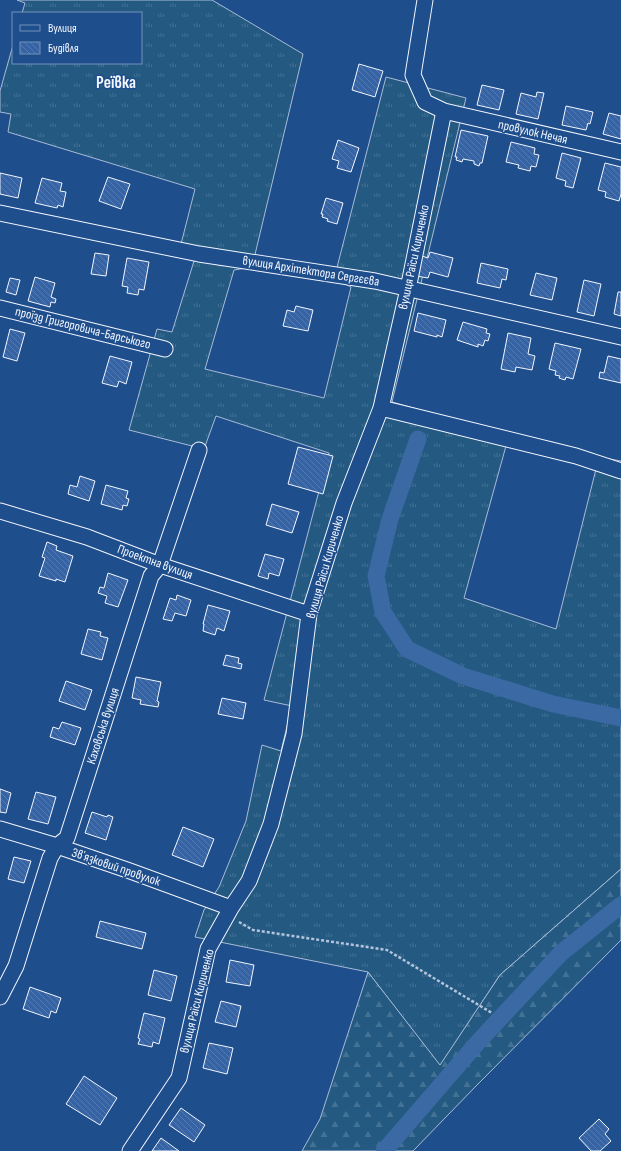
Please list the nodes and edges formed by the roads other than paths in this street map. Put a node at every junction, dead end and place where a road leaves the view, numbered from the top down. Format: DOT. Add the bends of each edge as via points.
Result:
graph roads {
  1 [pos="425,0"];
  2 [pos="444,111"];
  3 [pos="621,152"];
  4 [pos="0,214"];
  5 [pos="408,289"];
  6 [pos="0,308"];
  7 [pos="621,337"];
  8 [pos="166,349"];
  9 [pos="381,408"];
  10 [pos="198,450"];
  11 [pos="621,471"];
  12 [pos="0,511"];
  13 [pos="160,565"];
  14 [pos="309,614"];
  15 [pos="0,829"];
  16 [pos="57,846"];
  17 [pos="231,908"];
  18 [pos="0,997"];
  19 [pos="130,1151"];
  1 -- 2 [label="street" via="413,75 425,102"];
  2 -- 3 [label="street, провулок Нечая"];
  2 -- 5 [label="street, вулиця Раїси Кириченко"];
  4 -- 5 [label="street, вулиця Архітектора Сергєєва" via="200,254 374,281"];
  5 -- 7 [label="street, вулиця Архітектора Сергєєва"];
  5 -- 9 [label="street, вулиця Раїси Кириченко"];
  6 -- 8 [label="street, проїзд Григоровича-Барського"];
  9 -- 11 [label="street" via="576,456"];
  9 -- 14 [label="street, вулиця Раїси Кириченко" via="344,503"];
  10 -- 13 [label="street, Каховська вулиця"];
  12 -- 13 [label="street, Проектна вулиця" via="87,537"];
  13 -- 14 [label="street, Проектна вулиця"];
  13 -- 16 [label="street, Каховська вулиця" via="151,576 67,838"];
  14 -- 17 [label="street, вулиця Раїси Кириченко" via="294,734 271,824 249,881"];
  15 -- 16 [label="street, Звʼязковий провулок"];
  16 -- 17 [label="street, Звʼязковий провулок"];
  16 -- 18 [label="street, Каховська вулиця" via="50,858 16,966"];
  17 -- 19 [label="street, вулиця Раїси Кириченко" via="208,949 179,1078"];
}
